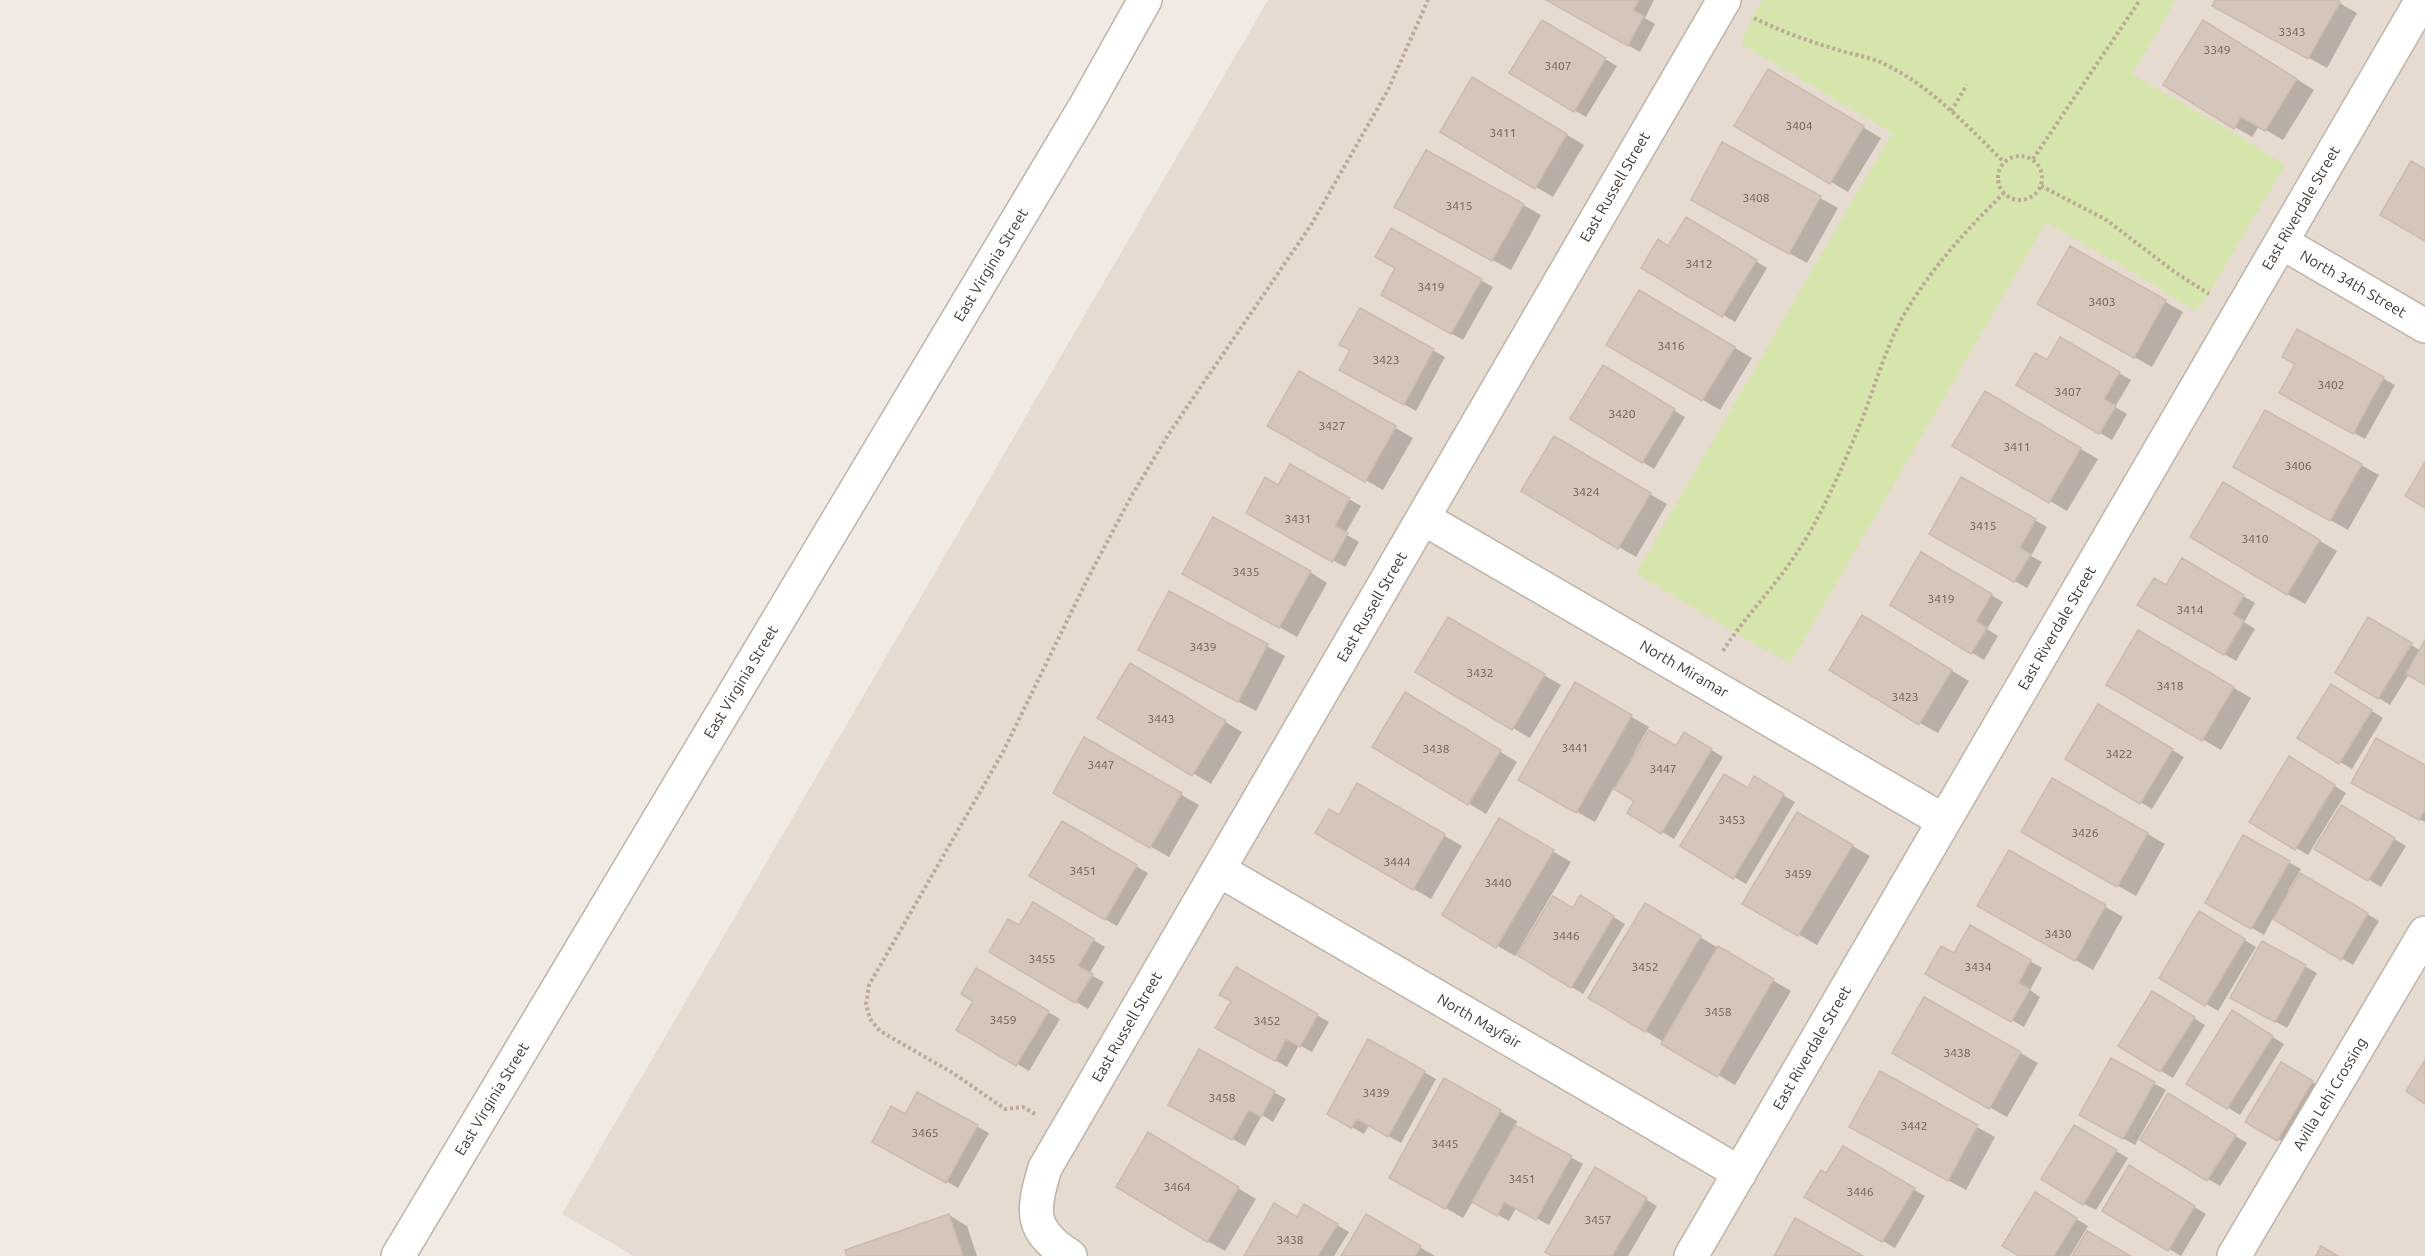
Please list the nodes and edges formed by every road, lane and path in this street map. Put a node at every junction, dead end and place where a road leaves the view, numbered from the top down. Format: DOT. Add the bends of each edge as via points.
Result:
graph roads {
  1 [pos="1145,0"];
  2 [pos="1428,0"];
  3 [pos="1724,0"];
  4 [pos="2140,0"];
  5 [pos="2422,0"];
  6 [pos="1967,85"];
  7 [pos="1951,111"];
  8 [pos="2033,159"];
  9 [pos="2004,162"];
  10 [pos="2041,186"];
  11 [pos="2004,193"];
  12 [pos="2281,242"];
  13 [pos="2241,311"];
  14 [pos="2425,326"];
  15 [pos="1423,518"];
  16 [pos="1704,681"];
  17 [pos="1944,821"];
  18 [pos="1219,870"];
  19 [pos="2425,933"];
  20 [pos="1066,1132"];
  21 [pos="1740,1173"];
  22 [pos="398,1256"];
  23 [pos="1070,1256"];
  24 [pos="1691,1256"];
  25 [pos="2234,1256"];
  1 -- 22 [label="street, East Virginia Street" via="1085,107"];
  2 -- 20 [label="path" via="1388,90 1311,225 1168,435 1132,495 1003,752 869,985 866,1004 870,1019 880,1030 1005,1109 1023,1107"];
  3 -- 7 [label="path" via="1778,30 1878,61 1922,85"];
  3 -- 15 [label="street, East Russell Street"];
  4 -- 8 [label="path"];
  5 -- 12 [label="street, East Riverdale Street"];
  6 -- 7 [label="path"];
  7 -- 9 [label="path"];
  8 -- 9 [label="path" via="2018,155"];
  8 -- 10 [label="path" via="2041,171"];
  9 -- 11 [label="path" via="1998,181"];
  10 -- 11 [label="path" via="2025,200"];
  10 -- 13 [label="path" via="2105,219 2176,273"];
  11 -- 16 [label="path" via="1922,285 1900,322 1817,518 1768,591 1734,632"];
  12 -- 13 [label="street, East Riverdale Street"];
  12 -- 14 [label="street, North 34th Street"];
  13 -- 17 [label="street, East Riverdale Street"];
  15 -- 16 [label="street, North Miramar"];
  15 -- 18 [label="street, East Russell Street"];
  16 -- 17 [label="street, North Miramar"];
  17 -- 21 [label="street, East Riverdale Street"];
  18 -- 20 [label="street, East Russell Street"];
  18 -- 21 [label="street, North Mayfair"];
  19 -- 25 [label="street, Avilla Lehi Crossing"];
  20 -- 23 [label="street, East Russell Street" via="1045,1167 1037,1194 1036,1220 1048,1240"];
  21 -- 24 [label="street, East Riverdale Street"];
}
